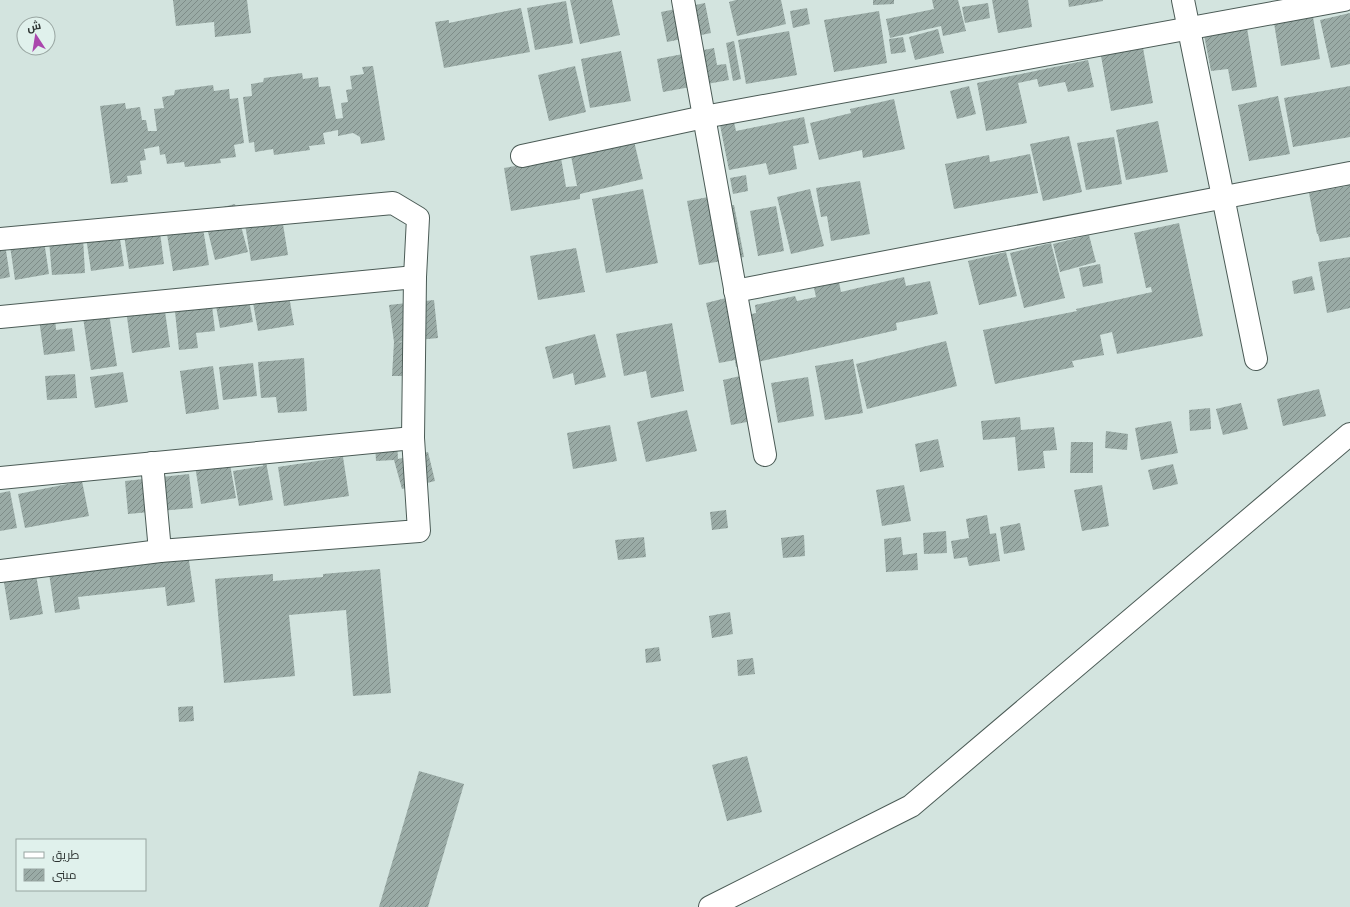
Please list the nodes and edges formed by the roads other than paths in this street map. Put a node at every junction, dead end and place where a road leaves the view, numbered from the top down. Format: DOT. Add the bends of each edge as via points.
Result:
graph roads {
  1 [pos="683,0"];
  2 [pos="1183,0"];
  3 [pos="1344,0"];
  4 [pos="1189,28"];
  5 [pos="704,117"];
  6 [pos="522,156"];
  7 [pos="1350,173"];
  8 [pos="1222,197"];
  9 [pos="0,239"];
  10 [pos="415,277"];
  11 [pos="735,291"];
  12 [pos="0,317"];
  13 [pos="1256,359"];
  14 [pos="1350,434"];
  15 [pos="413,438"];
  16 [pos="765,455"];
  17 [pos="152,463"];
  18 [pos="0,478"];
  19 [pos="160,551"];
  20 [pos="0,571"];
  21 [pos="710,907"];
  1 -- 5 [label="street"];
  2 -- 4 [label="street"];
  3 -- 4 [label="street"];
  4 -- 5 [label="street"];
  4 -- 8 [label="street"];
  5 -- 6 [label="street"];
  5 -- 11 [label="street"];
  7 -- 8 [label="street"];
  8 -- 11 [label="street"];
  8 -- 13 [label="street"];
  9 -- 10 [label="street" via="393,203 418,218"];
  10 -- 12 [label="street"];
  10 -- 15 [label="street"];
  11 -- 16 [label="street"];
  14 -- 21 [label="street" via="911,806"];
  15 -- 17 [label="street"];
  15 -- 19 [label="street" via="419,531"];
  17 -- 18 [label="street"];
  17 -- 19 [label="street"];
  19 -- 20 [label="street"];
}
